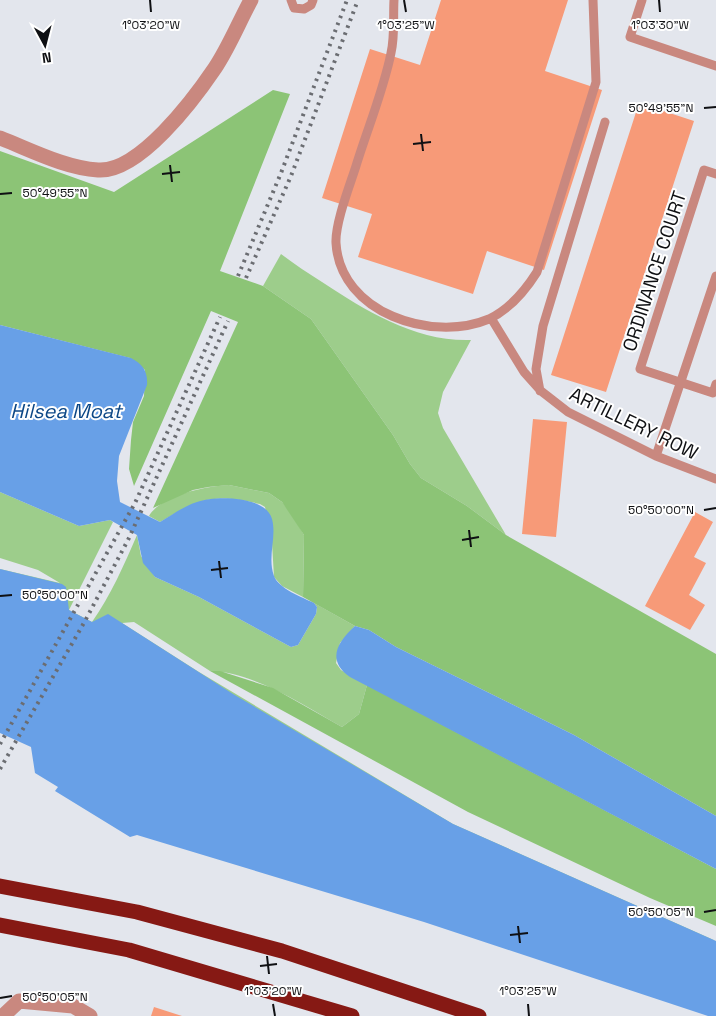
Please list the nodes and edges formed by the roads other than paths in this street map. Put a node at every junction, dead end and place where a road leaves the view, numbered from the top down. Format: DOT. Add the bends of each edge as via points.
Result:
graph roads {
  1 [pos="251,0"];
  2 [pos="291,0"];
  3 [pos="313,0"];
  4 [pos="394,0"];
  5 [pos="593,0"];
  6 [pos="642,0"];
  7 [pos="716,66"];
  8 [pos="605,122"];
  9 [pos="0,138"];
  10 [pos="716,174"];
  11 [pos="716,276"];
  12 [pos="491,318"];
  13 [pos="680,382"];
  14 [pos="716,384"];
  15 [pos="540,391"];
  16 [pos="656,456"];
  17 [pos="716,479"];
  18 [pos="0,886"];
  19 [pos="0,925"];
  20 [pos="3,1016"];
  21 [pos="90,1016"];
  22 [pos="352,1016"];
  23 [pos="479,1016"];
  1 -- 9 [label="street" via="215,67 160,137 129,162 100,170 72,165"];
  2 -- 3 [label="lane" via="294,8 304,9"];
  4 -- 12 [label="lane" via="392,52 343,208 336,242 344,274 360,297 384,313 423,326 451,328"];
  5 -- 12 [label="lane" via="596,82 537,272 512,303"];
  6 -- 7 [label="lane" via="630,37"];
  8 -- 15 [label="lane" via="543,326 536,370"];
  10 -- 13 [label="lane, ORDINANCE COURT" via="704,170 640,369"];
  11 -- 13 [label="lane"];
  12 -- 15 [label="lane, ARTILLERY ROW" via="524,372"];
  13 -- 14 [label="lane" via="713,393"];
  13 -- 16 [label="lane"];
  15 -- 16 [label="lane, ARTILLERY ROW" via="568,412"];
  16 -- 17 [label="lane, ARTILLERY ROW"];
  18 -- 23 [label="highway" via="137,912 282,951"];
  19 -- 22 [label="highway" via="129,950"];
  20 -- 21 [label="street" via="19,1001 73,1006"];
}
